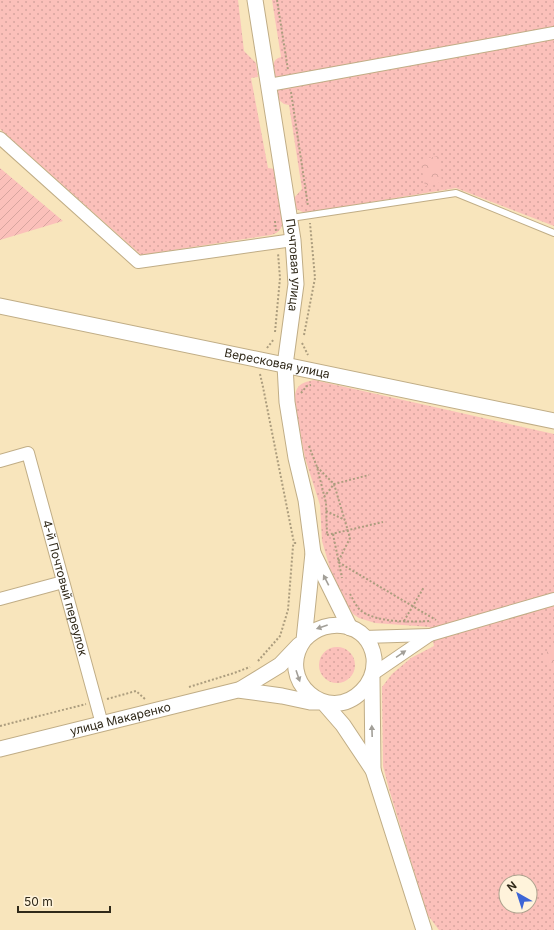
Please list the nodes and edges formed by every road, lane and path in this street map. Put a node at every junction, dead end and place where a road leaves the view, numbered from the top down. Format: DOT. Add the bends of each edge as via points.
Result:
graph roads {
  1 [pos="255,0"];
  2 [pos="277,0"];
  3 [pos="554,33"];
  4 [pos="289,82"];
  5 [pos="269,85"];
  6 [pos="0,138"];
  7 [pos="309,215"];
  8 [pos="274,216"];
  9 [pos="291,218"];
  10 [pos="554,233"];
  11 [pos="294,240"];
  12 [pos="277,242"];
  13 [pos="0,306"];
  14 [pos="266,349"];
  15 [pos="308,355"];
  16 [pos="286,365"];
  17 [pos="260,368"];
  18 [pos="312,384"];
  19 [pos="300,394"];
  20 [pos="267,405"];
  21 [pos="272,405"];
  22 [pos="554,420"];
  23 [pos="308,443"];
  24 [pos="0,461"];
  25 [pos="317,467"];
  26 [pos="369,475"];
  27 [pos="334,484"];
  28 [pos="324,497"];
  29 [pos="326,511"];
  30 [pos="345,520"];
  31 [pos="383,522"];
  32 [pos="348,531"];
  33 [pos="333,534"];
  34 [pos="327,535"];
  35 [pos="322,537"];
  36 [pos="294,543"];
  37 [pos="308,548"];
  38 [pos="338,562"];
  39 [pos="63,582"];
  40 [pos="343,582"];
  41 [pos="424,587"];
  42 [pos="349,593"];
  43 [pos="0,599"];
  44 [pos="554,599"];
  45 [pos="413,606"];
  46 [pos="404,621"];
  47 [pos="350,628"];
  48 [pos="430,635"];
  49 [pos="364,637"];
  50 [pos="302,641"];
  51 [pos="372,676"];
  52 [pos="188,687"];
  53 [pos="242,690"];
  54 [pos="145,700"];
  55 [pos="95,702"];
  56 [pos="324,702"];
  57 [pos="102,724"];
  58 [pos="0,726"];
  59 [pos="0,749"];
  60 [pos="373,770"];
  61 [pos="424,930"];
  1 -- 5 [label="street, Почтовая улица"];
  2 -- 4 [label="path"];
  3 -- 4 [label="street"];
  4 -- 5 [label="street"];
  4 -- 7 [label="path"];
  5 -- 9 [label="street, Почтовая улица"];
  6 -- 12 [label="street" via="138,262"];
  7 -- 9 [label="lane"];
  7 -- 10 [label="lane" via="456,192"];
  7 -- 15 [label="path" via="315,278 302,343"];
  8 -- 12 [label="path"];
  9 -- 11 [label="street, Почтовая улица"];
  11 -- 12 [label="street"];
  11 -- 16 [label="street, Почтовая улица" via="296,284"];
  12 -- 14 [label="path" via="280,278 275,332 274,340"];
  13 -- 16 [label="street, Вересковая улица"];
  16 -- 22 [label="street, Вересковая улица"];
  16 -- 37 [label="street, Почтовая улица" via="287,402 306,500"];
  17 -- 20 [label="path"];
  18 -- 19 [label="path" via="306,386"];
  20 -- 21 [label="path"];
  20 -- 36 [label="path"];
  23 -- 25 [label="path"];
  24 -- 39 [label="street, 4-й Почтовый переулок" via="28,453"];
  25 -- 27 [label="path"];
  25 -- 28 [label="path"];
  26 -- 27 [label="path"];
  27 -- 28 [label="path"];
  27 -- 30 [label="path"];
  28 -- 29 [label="path"];
  29 -- 30 [label="path"];
  29 -- 34 [label="path"];
  30 -- 32 [label="path"];
  31 -- 32 [label="path"];
  32 -- 33 [label="path"];
  32 -- 38 [label="path" via="350,538"];
  33 -- 34 [label="path"];
  33 -- 38 [label="path"];
  34 -- 35 [label="path"];
  36 -- 37 [label="path"];
  36 -- 52 [label="path" via="288,610 280,636 256,664"];
  47 -- 37 [label="street, Почтовая улица, one-way"];
  37 -- 50 [label="street, Почтовая улица"];
  38 -- 40 [label="path"];
  38 -- 45 [label="path"];
  39 -- 43 [label="street"];
  39 -- 55 [label="street, 4-й Почтовый переулок"];
  41 -- 45 [label="path"];
  42 -- 46 [label="path" via="359,609 370,616"];
  44 -- 48 [label="street"];
  45 -- 46 [label="path"];
  45 -- 46 [label="path" via="437,621"];
  47 -- 49 [label="street"];
  47 -- 50 [label="street, one-way" via="338,625 325,626 313,631"];
  48 -- 49 [label="street"];
  51 -- 48 [label="street, one-way"];
  49 -- 51 [label="street" via="374,657"];
  50 -- 53 [label="street, улица Макаренко" via="280,665"];
  50 -- 56 [label="street, one-way" via="295,662 299,682 307,692"];
  51 -- 56 [label="street" via="355,698 336,703"];
  60 -- 51 [label="street, one-way"];
  53 -- 56 [label="street, улица Макаренко" via="310,702"];
  53 -- 57 [label="street, улица Макаренко"];
  54 -- 55 [label="path" via="136,691"];
  55 -- 57 [label="street, 4-й Почтовый переулок"];
  55 -- 58 [label="path"];
  56 -- 60 [label="street"];
  57 -- 59 [label="street, улица Макаренко"];
  60 -- 61 [label="street"];
}
